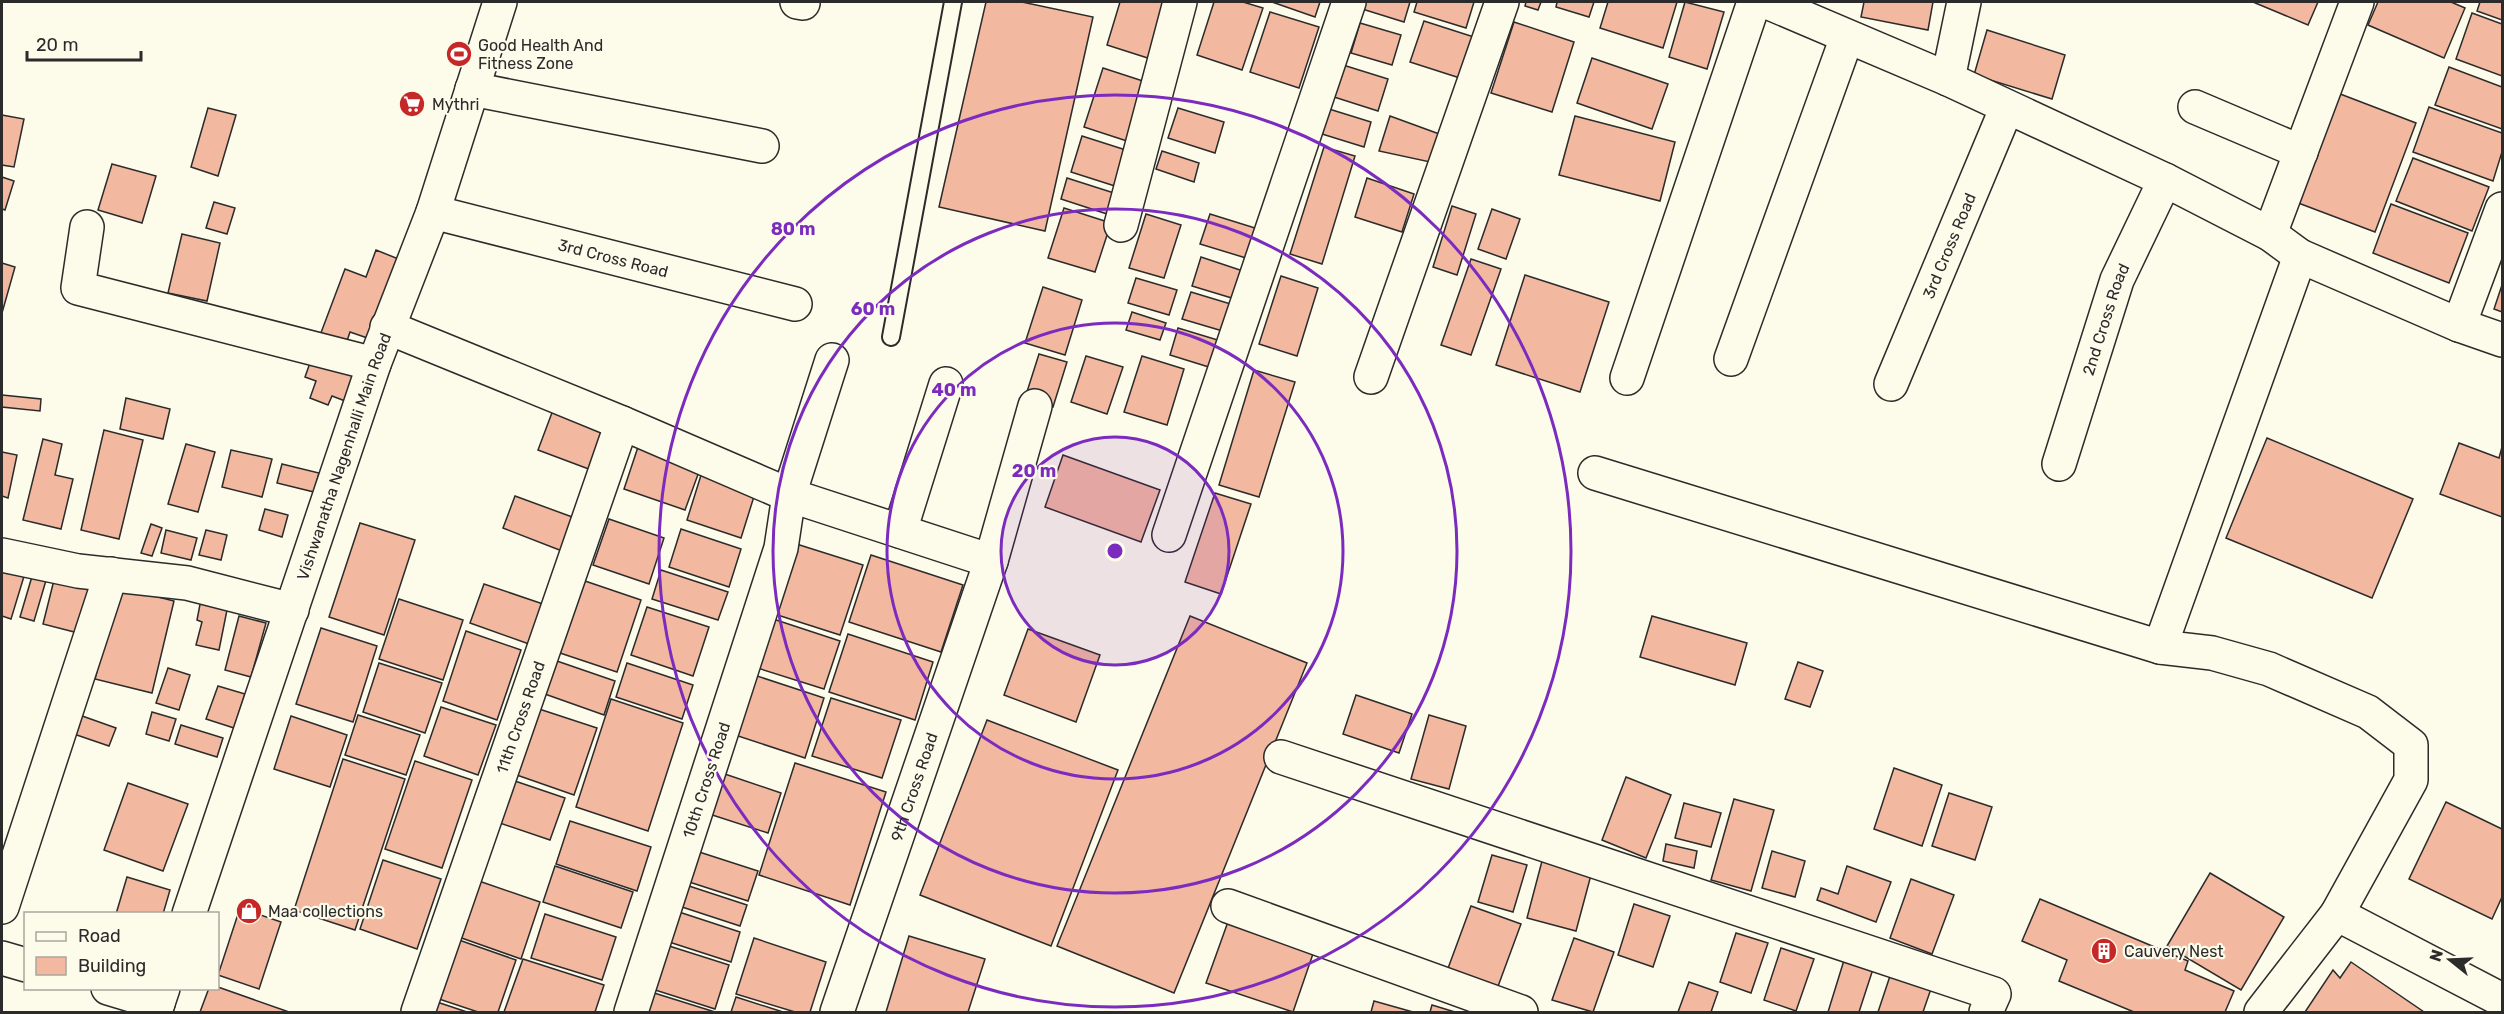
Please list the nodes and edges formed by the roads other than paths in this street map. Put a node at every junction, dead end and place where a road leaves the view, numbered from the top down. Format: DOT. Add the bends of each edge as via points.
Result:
graph roads {
  1 [pos="500,2"];
  2 [pos="953,2"];
  3 [pos="1180,2"];
  4 [pos="1348,2"];
  5 [pos="1502,2"];
  6 [pos="1754,2"];
  7 [pos="1767,2"];
  8 [pos="1964,2"];
  9 [pos="2357,2"];
  10 [pos="1847,37"];
  11 [pos="1948,79"];
  12 [pos="472,89"];
  13 [pos="2007,107"];
  14 [pos="2195,107"];
  15 [pos="762,146"];
  16 [pos="2301,152"];
  17 [pos="2165,180"];
  18 [pos="2502,209"];
  19 [pos="433,212"];
  20 [pos="1121,225"];
  21 [pos="87,227"];
  22 [pos="2270,234"];
  23 [pos="2300,256"];
  24 [pos="795,304"];
  25 [pos="2459,325"];
  26 [pos="387,327"];
  27 [pos="891,337"];
  28 [pos="2502,340"];
  29 [pos="1731,359"];
  30 [pos="832,360"];
  31 [pos="374,364"];
  32 [pos="1371,377"];
  33 [pos="1627,378"];
  34 [pos="946,384"];
  35 [pos="1891,384"];
  36 [pos="1035,406"];
  37 [pos="622,423"];
  38 [pos="2059,464"];
  39 [pos="1595,473"];
  40 [pos="789,495"];
  41 [pos="900,531"];
  42 [pos="1170,535"];
  43 [pos="2,555"];
  44 [pos="991,561"];
  45 [pos="111,574"];
  46 [pos="292,610"];
  47 [pos="2160,647"];
  48 [pos="1281,757"];
  49 [pos="1228,906"];
  50 [pos="2,907"];
  51 [pos="190,912"];
  52 [pos="2337,914"];
  53 [pos="2,958"];
  54 [pos="24,964"];
  55 [pos="116,990"];
  56 [pos="2502,1000"];
  57 [pos="159,1001"];
  58 [pos="418,1012"];
  59 [pos="631,1012"];
  60 [pos="837,1012"];
  61 [pos="1521,1012"];
  62 [pos="1986,1012"];
  63 [pos="2261,1012"];
  1 -- 12 [label="street, Vishwanatha Nagenhalli Main Road"];
  2 -- 27 [label="lane"];
  3 -- 20 [label="street"];
  4 -- 42 [label="street"];
  5 -- 32 [label="street"];
  6 -- 33 [label="street"];
  7 -- 10 [label="street"];
  8 -- 11 [label="street"];
  9 -- 16 [label="street"];
  10 -- 11 [label="street"];
  10 -- 29 [label="street"];
  11 -- 13 [label="street"];
  12 -- 15 [label="street"];
  12 -- 19 [label="street, Vishwanatha Nagenhalli Main Road"];
  13 -- 17 [label="street"];
  13 -- 35 [label="street, 3rd Cross Road"];
  14 -- 16 [label="street"];
  16 -- 22 [label="street"];
  17 -- 22 [label="street"];
  17 -- 38 [label="street, 2nd Cross Road" via="2117,280"];
  18 -- 25 [label="street"];
  19 -- 24 [label="street, 3rd Cross Road"];
  19 -- 26 [label="street, Vishwanatha Nagenhalli Main Road"];
  21 -- 31 [label="street" via="78,288"];
  22 -- 23 [label="street"];
  23 -- 25 [label="street"];
  23 -- 47 [label="street"];
  25 -- 28 [label="street"];
  26 -- 31 [label="street, Vishwanatha Nagenhalli Main Road"];
  26 -- 37 [label="street"];
  30 -- 40 [label="street, 10th Cross Road"];
  31 -- 46 [label="street, Vishwanatha Nagenhalli Main Road"];
  34 -- 41 [label="street"];
  36 -- 44 [label="street, 9th Cross Road"];
  37 -- 40 [label="street"];
  37 -- 58 [label="street, 11th Cross Road"];
  39 -- 47 [label="street"];
  40 -- 41 [label="street"];
  40 -- 59 [label="street, 10th Cross Road" via="781,548"];
  41 -- 44 [label="street"];
  43 -- 45 [label="street"];
  44 -- 60 [label="street, 9th Cross Road"];
  45 -- 46 [label="street" via="187,583"];
  45 -- 50 [label="street"];
  46 -- 51 [label="street, Vishwanatha Nagenhalli Main Road"];
  47 -- 52 [label="street" via="2212,653 2269,669 2368,712 2411,745 2411,780"];
  48 -- 62 [label="street" via="1994,994"];
  49 -- 61 [label="street"];
  52 -- 56 [label="street"];
  52 -- 63 [label="street"];
  53 -- 54 [label="street"];
  55 -- 57 [label="street"];
}
